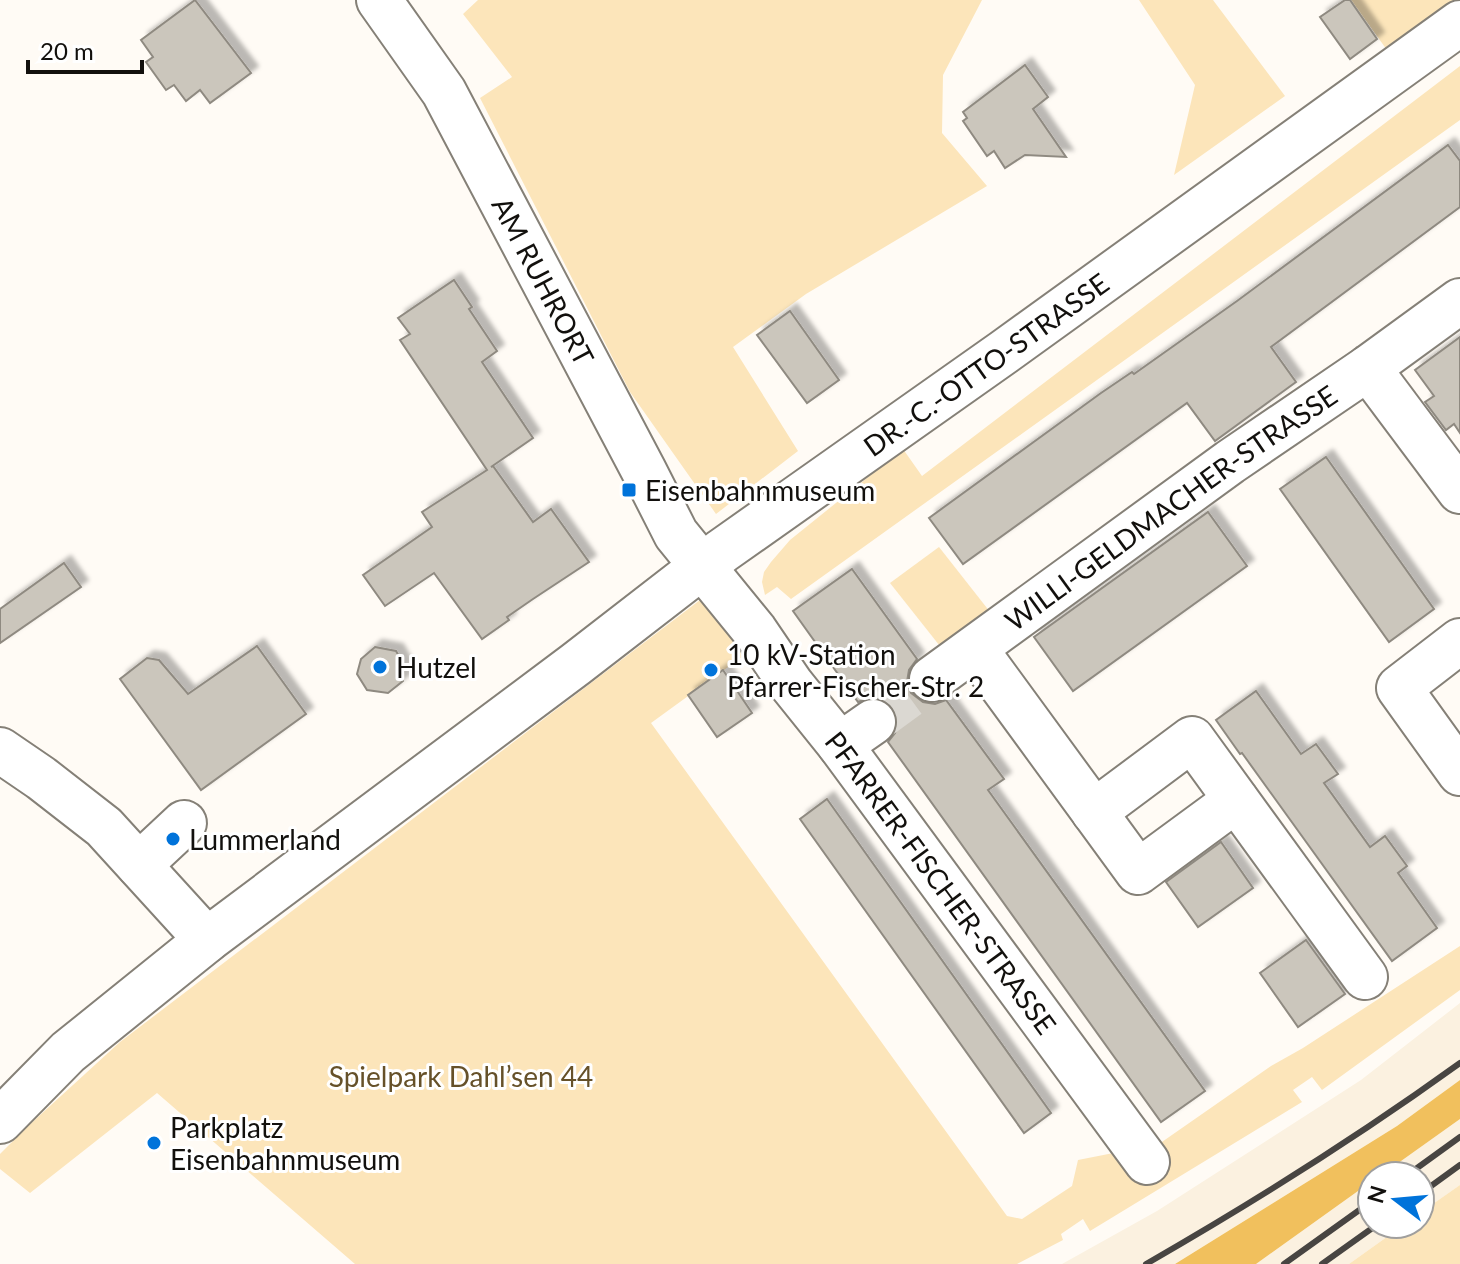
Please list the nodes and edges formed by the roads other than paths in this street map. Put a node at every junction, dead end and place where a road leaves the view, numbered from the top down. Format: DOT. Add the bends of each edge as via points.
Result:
graph roads {
  1 [pos="379,0"];
  2 [pos="1460,23"];
  3 [pos="1460,301"];
  4 [pos="1368,368"];
  5 [pos="1460,491"];
  6 [pos="702,567"];
  7 [pos="1460,641"];
  8 [pos="975,649"];
  9 [pos="932,679"];
  10 [pos="0,750"];
  11 [pos="1460,773"];
  12 [pos="1236,800"];
  13 [pos="1094,812"];
  14 [pos="184,823"];
  15 [pos="139,865"];
  16 [pos="207,940"];
  17 [pos="1365,977"];
  18 [pos="75,1046"];
  19 [pos="0,1082"];
  20 [pos="0,1121"];
  21 [pos="1147,1162"];
  1 -- 6 [label="street, AM RUHRORT" via="444,92 676,534"];
  2 -- 6 [label="street, DR.-C.-OTTO-STRASSE"];
  3 -- 4 [label="street, WILLI-GELDMACHER-STRASSE"];
  4 -- 5 [label="street, WILLI-GELDMACHER-STRASSE"];
  4 -- 8 [label="street, WILLI-GELDMACHER-STRASSE"];
  6 -- 16 [label="street, DR.-C.-OTTO-STRASSE"];
  6 -- 21 [label="street, PFARRER-FISCHER-STRASSE" via="791,684 856,733"];
  7 -- 11 [label="street" via="1399,688"];
  8 -- 9 [label="street, WILLI-GELDMACHER-STRASSE"];
  8 -- 13 [label="street, WILLI-GELDMACHER-STRASSE"];
  10 -- 15 [label="street" via="104,827"];
  12 -- 13 [label="street, WILLI-GELDMACHER-STRASSE" via="1138,872"];
  12 -- 13 [label="street" via="1192,739"];
  12 -- 17 [label="street"];
  14 -- 15 [label="street"];
  15 -- 16 [label="street"];
  16 -- 18 [label="street, DR.-C.-OTTO-STRASSE"];
  18 -- 19 [label="street, DR.-C.-OTTO-STRASSE"];
  18 -- 20 [label="street, DR.-C.-OTTO-STRASSE"];
}
